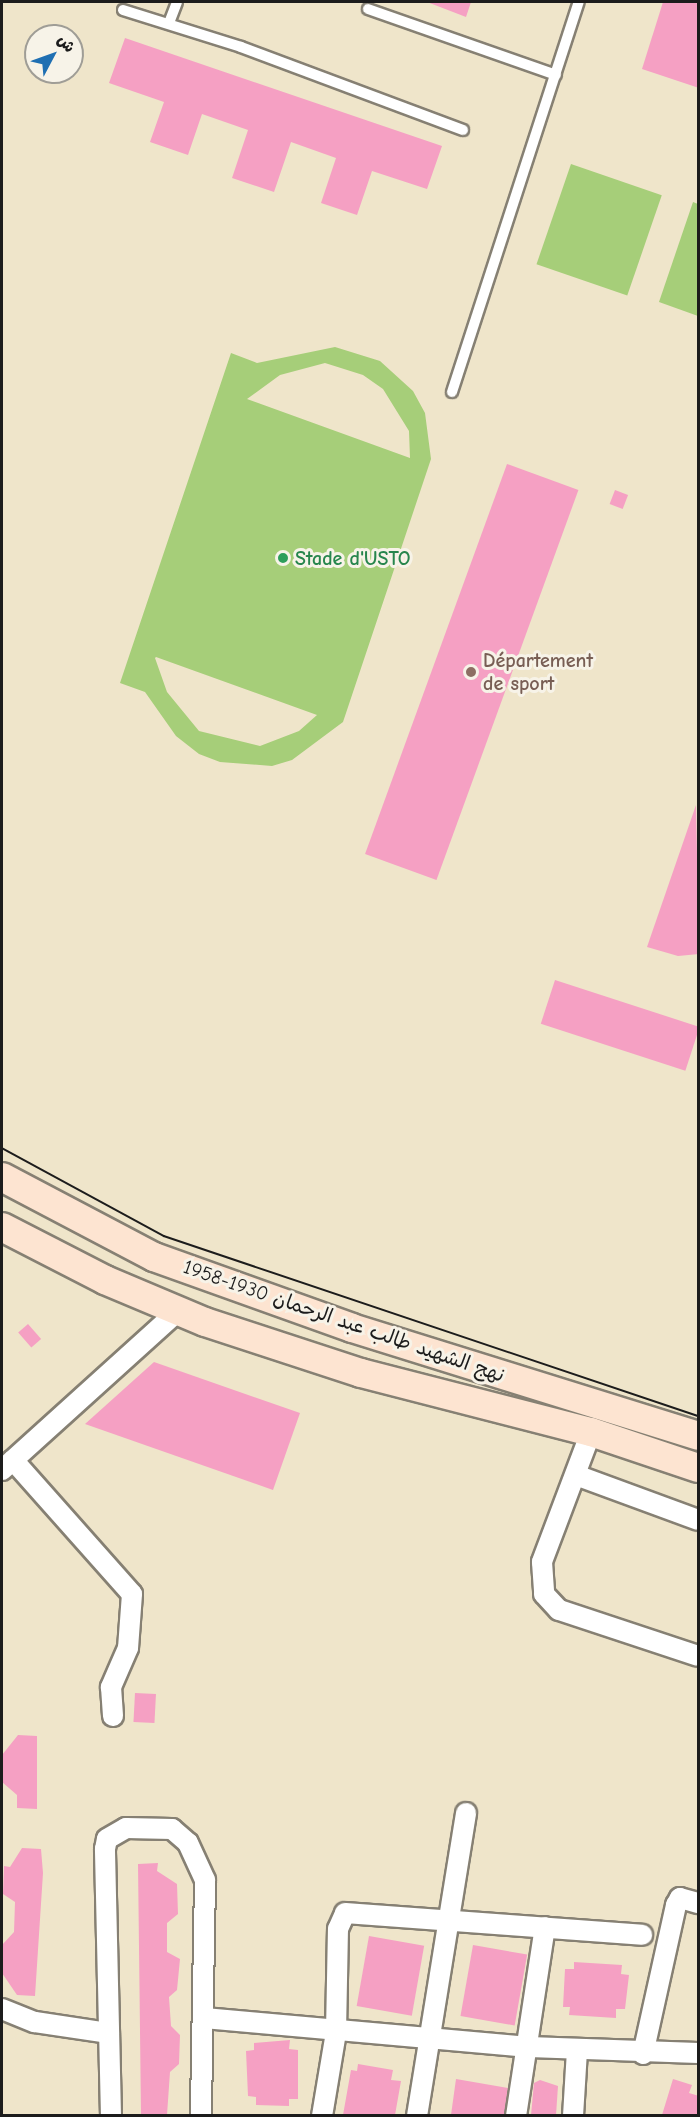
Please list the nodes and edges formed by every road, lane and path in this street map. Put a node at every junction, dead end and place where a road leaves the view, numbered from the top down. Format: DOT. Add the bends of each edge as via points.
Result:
graph roads {
  1 [pos="177,2"];
  2 [pos="579,2"];
  3 [pos="368,9"];
  4 [pos="123,10"];
  5 [pos="170,23"];
  6 [pos="556,75"];
  7 [pos="463,130"];
  8 [pos="452,392"];
  9 [pos="2,1178"];
  10 [pos="2,1227"];
  11 [pos="179,1310"];
  12 [pos="591,1432"];
  13 [pos="699,1436"];
  14 [pos="7,1465"];
  15 [pos="699,1468"];
  16 [pos="576,1475"];
  17 [pos="699,1520"];
  18 [pos="699,1656"];
  19 [pos="113,1716"];
  20 [pos="466,1813"];
  21 [pos="699,1902"];
  22 [pos="447,1919"];
  23 [pos="545,1927"];
  24 [pos="642,1935"];
  25 [pos="2,2008"];
  26 [pos="204,2018"];
  27 [pos="336,2032"];
  28 [pos="108,2033"];
  29 [pos="433,2039"];
  30 [pos="529,2047"];
  31 [pos="577,2050"];
  32 [pos="699,2053"];
  33 [pos="643,2054"];
  34 [pos="111,2115"];
  35 [pos="201,2115"];
  36 [pos="321,2115"];
  37 [pos="417,2115"];
  38 [pos="516,2115"];
  39 [pos="573,2115"];
  1 -- 5 [label="lane"];
  2 -- 6 [label="lane"];
  3 -- 6 [label="lane"];
  4 -- 5 [label="lane"];
  5 -- 7 [label="lane"];
  6 -- 8 [label="lane"];
  9 -- 13 [label="main road, نهج الشهيد طالب عبد الرحمان 1930-1958" via="154,1257 352,1328"];
  10 -- 11 [label="main road, نهج الشهيد طالب عبد الرحمان 1930-1958"];
  11 -- 12 [label="main road, نهج الشهيد طالب عبد الرحمان 1930-1958" via="361,1373"];
  11 -- 14 [label="street"];
  12 -- 15 [label="main road, نهج الشهيد طالب عبد الرحمان 1930-1958"];
  12 -- 16 [label="street"];
  14 -- 19 [label="street" via="132,1594 128,1648 111,1687"];
  16 -- 17 [label="street"];
  16 -- 18 [label="street" via="542,1562 544,1594 559,1610"];
  20 -- 22 [label="street"];
  21 -- 33 [label="street" via="680,1898 676,1905"];
  22 -- 23 [label="street"];
  22 -- 27 [label="street" via="345,1913 338,1929"];
  22 -- 29 [label="street"];
  23 -- 24 [label="street"];
  23 -- 30 [label="street"];
  25 -- 28 [label="street" via="35,2022"];
  26 -- 27 [label="street"];
  26 -- 28 [label="street" via="205,1880 188,1843 172,1829 126,1828 107,1839 105,1849"];
  26 -- 35 [label="street"];
  27 -- 29 [label="street"];
  27 -- 36 [label="street"];
  28 -- 34 [label="street"];
  29 -- 30 [label="street"];
  29 -- 37 [label="street"];
  30 -- 31 [label="street"];
  30 -- 38 [label="street"];
  31 -- 33 [label="street"];
  31 -- 39 [label="street"];
  32 -- 33 [label="street"];
}
